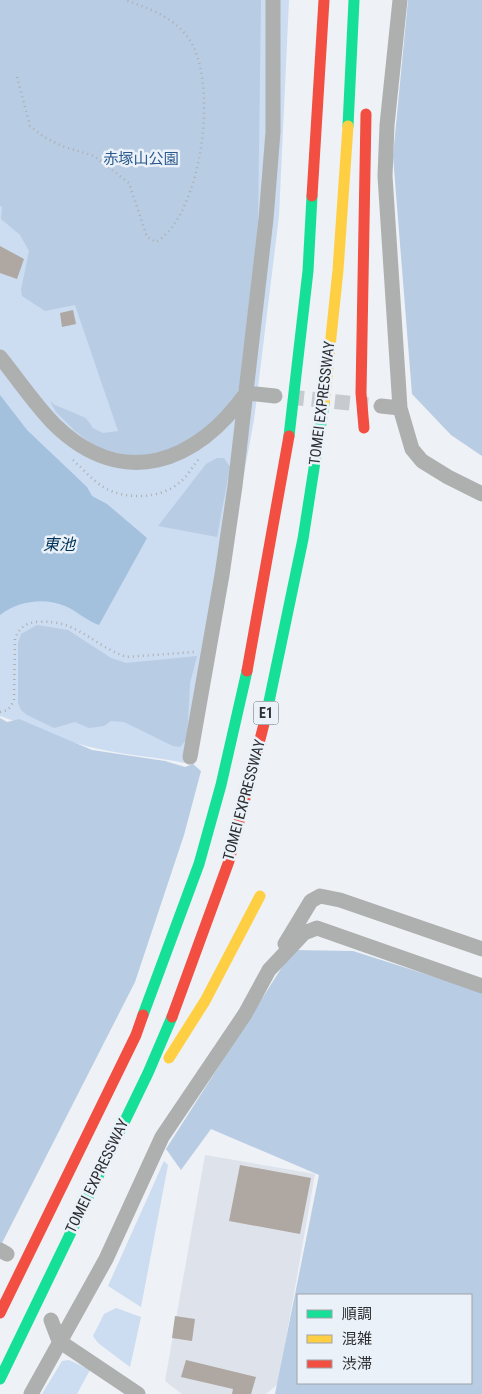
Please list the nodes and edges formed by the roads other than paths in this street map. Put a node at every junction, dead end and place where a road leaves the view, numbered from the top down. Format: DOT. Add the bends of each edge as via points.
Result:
graph roads {
  1 [pos="273,0"];
  2 [pos="324,0"];
  3 [pos="354,0"];
  4 [pos="400,0"];
  5 [pos="366,103"];
  6 [pos="0,357"];
  7 [pos="246,393"];
  8 [pos="275,396"];
  9 [pos="381,406"];
  10 [pos="400,408"];
  11 [pos="364,428"];
  12 [pos="482,494"];
  13 [pos="190,757"];
  14 [pos="260,896"];
  15 [pos="482,950"];
  16 [pos="269,970"];
  17 [pos="482,986"];
  18 [pos="103,1164"];
  19 [pos="12,1288"];
  20 [pos="0,1306"];
  21 [pos="0,1314"];
  22 [pos="51,1320"];
  23 [pos="60,1341"];
  24 [pos="0,1379"];
  25 [pos="32,1394"];
  26 [pos="138,1394"];
  1 -- 7 [label="street" via="273,132"];
  2 -- 19 [label="highway, TOMEI EXPRESSWAY / E1" via="308,271 297,380 250,657 221,786 197,872 136,1035"];
  3 -- 18 [label="highway, TOMEI EXPRESSWAY / E1" via="338,271 323,404 304,537 280,649 234,842 204,934 148,1073"];
  4 -- 10 [label="street" via="385,176"];
  5 -- 11 [label="highway" via="361,393"];
  6 -- 7 [label="street" via="55,425 94,452 124,463 154,463 182,452 230,416"];
  7 -- 8 [label="street"];
  7 -- 13 [label="street" via="235,486"];
  9 -- 10 [label="street"];
  10 -- 12 [label="street" via="412,449 422,460"];
  14 -- 18 [label="highway" via="205,1001"];
  15 -- 16 [label="street" via="340,900 320,896 311,901"];
  16 -- 17 [label="street" via="304,933 317,928"];
  16 -- 23 [label="street" via="245,1014 162,1137 102,1267"];
  18 -- 24 [label="highway, TOMEI EXPRESSWAY / E1"];
  19 -- 20 [label="highway"];
  19 -- 21 [label="highway, TOMEI EXPRESSWAY / E1"];
  22 -- 23 [label="street"];
  23 -- 25 [label="street"];
  23 -- 26 [label="street"];
}
